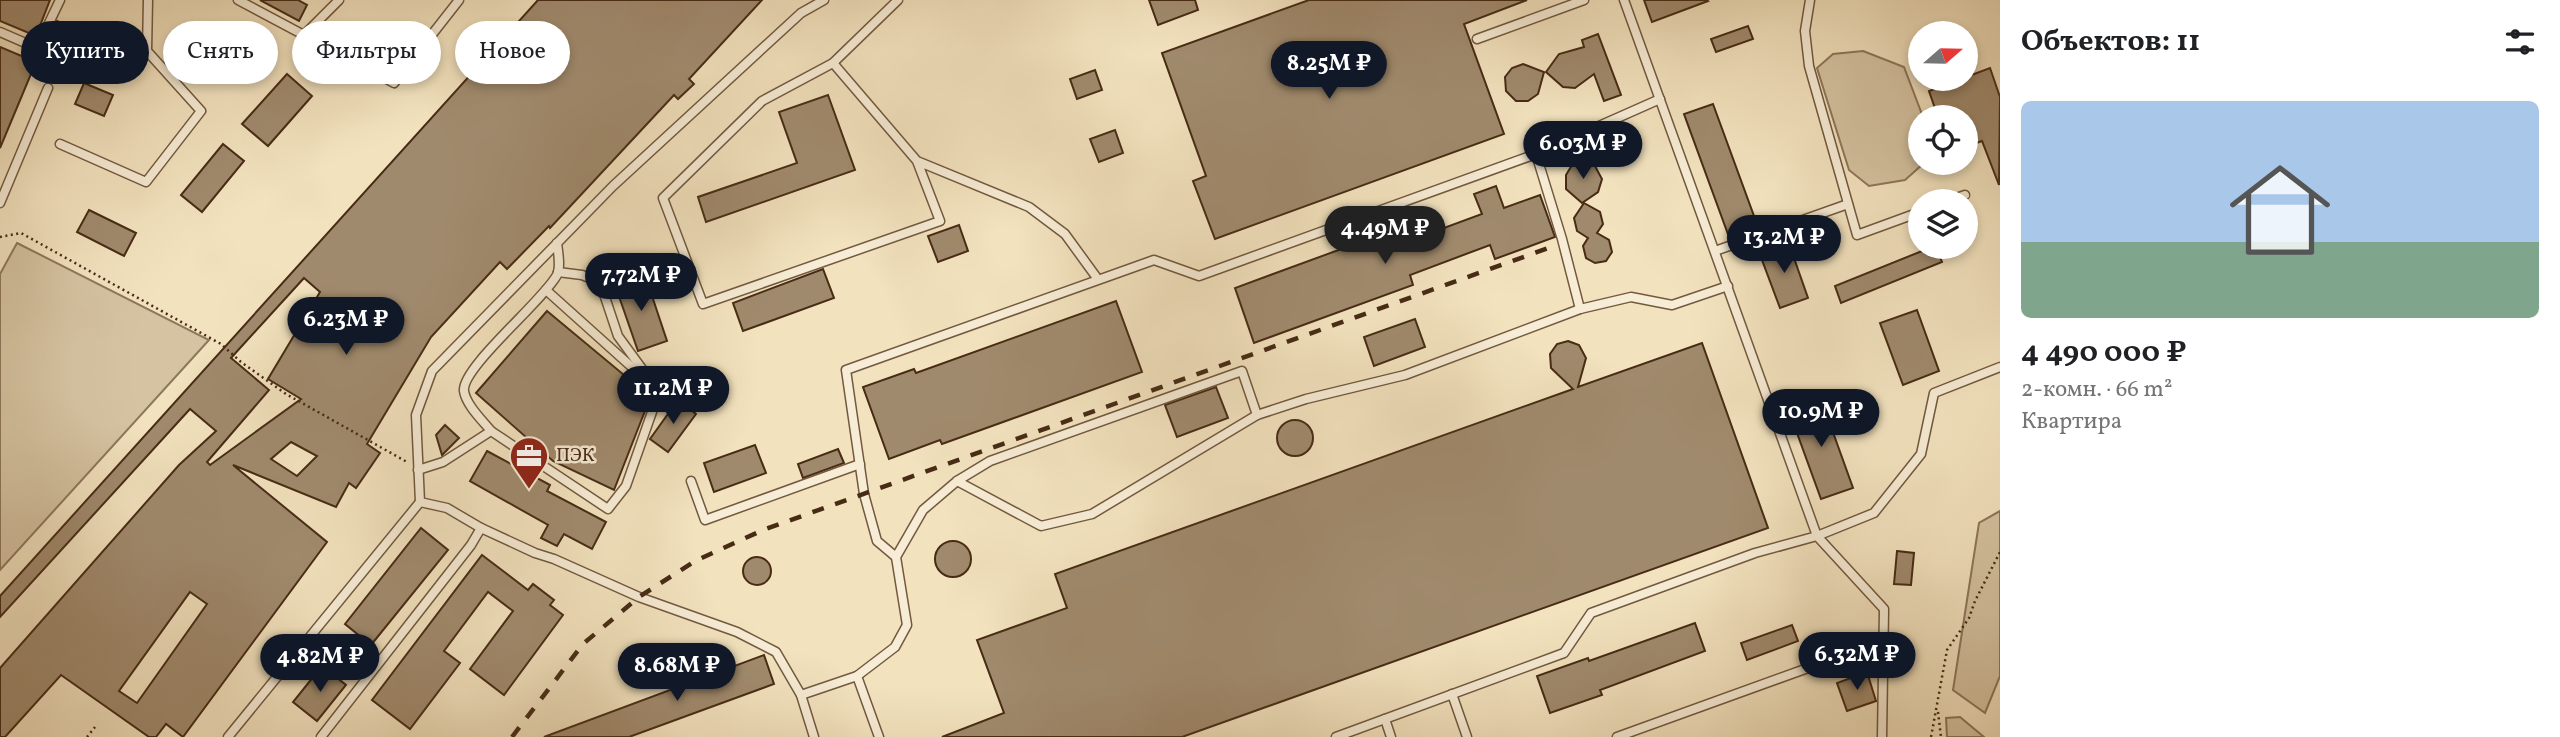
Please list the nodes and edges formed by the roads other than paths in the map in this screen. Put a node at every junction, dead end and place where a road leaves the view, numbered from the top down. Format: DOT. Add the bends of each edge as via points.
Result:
graph roads {
  1 [pos="60,0"];
  2 [pos="148,0"];
  3 [pos="238,0"];
  4 [pos="339,0"];
  5 [pos="459,0"];
  6 [pos="824,0"];
  7 [pos="898,0"];
  8 [pos="1584,0"];
  9 [pos="1624,0"];
  10 [pos="1810,0"];
  11 [pos="318,21"];
  12 [pos="441,23"];
  13 [pos="292,29"];
  14 [pos="0,32"];
  15 [pos="1477,39"];
  16 [pos="833,63"];
  17 [pos="48,88"];
  18 [pos="1660,99"];
  19 [pos="60,144"];
  20 [pos="1536,154"];
  21 [pos="917,161"];
  22 [pos="0,202"];
  23 [pos="1848,204"];
  24 [pos="1908,217"];
  25 [pos="557,243"];
  26 [pos="1715,251"];
  27 [pos="558,272"];
  28 [pos="1097,278"];
  29 [pos="1728,286"];
  30 [pos="546,290"];
  31 [pos="1580,309"];
  32 [pos="2000,367"];
  33 [pos="634,369"];
  34 [pos="1257,415"];
  35 [pos="491,431"];
  36 [pos="860,464"];
  37 [pos="418,472"];
  38 [pos="691,481"];
  39 [pos="957,481"];
  40 [pos="420,502"];
  41 [pos="481,528"];
  42 [pos="1817,536"];
  43 [pos="896,557"];
  44 [pos="1808,668"];
  45 [pos="857,676"];
  46 [pos="1452,694"];
  47 [pos="801,695"];
  48 [pos="1385,719"];
  49 [pos="228,737"];
  50 [pos="321,737"];
  51 [pos="814,737"];
  52 [pos="879,737"];
  53 [pos="1335,737"];
  54 [pos="1391,737"];
  55 [pos="1467,737"];
  56 [pos="1617,737"];
  57 [pos="1883,737"];
  1 -- 14 [label="lane" via="37,48"];
  2 -- 19 [label="lane" via="147,51 201,111 146,182"];
  3 -- 13 [label="lane"];
  4 -- 11 [label="lane"];
  5 -- 12 [label="lane"];
  6 -- 25 [label="lane" via="801,13"];
  7 -- 16 [label="lane"];
  8 -- 15 [label="lane"];
  9 -- 18 [label="lane"];
  10 -- 23 [label="lane" via="1805,31 1809,66"];
  16 -- 21 [label="lane"];
  16 -- 21 [label="lane" via="762,101 663,198 703,304 940,221"];
  17 -- 22 [label="lane"];
  18 -- 20 [label="lane"];
  18 -- 26 [label="lane"];
  20 -- 28 [label="lane" via="1199,276 1154,260"];
  20 -- 31 [label="lane"];
  21 -- 28 [label="lane" via="1029,207 1065,234"];
  23 -- 24 [label="lane" via="1857,236"];
  23 -- 26 [label="lane"];
  25 -- 27 [label="lane"];
  25 -- 37 [label="lane" via="432,371 416,415"];
  26 -- 29 [label="lane"];
  27 -- 30 [label="lane"];
  27 -- 35 [label="lane" via="600,282 618,336 659,392 626,486 608,509"];
  28 -- 36 [label="lane" via="846,370"];
  29 -- 31 [label="lane" via="1672,305 1631,297"];
  29 -- 42 [label="lane"];
  30 -- 33 [label="lane"];
  30 -- 35 [label="lane" via="466,381 467,399"];
  31 -- 34 [label="lane" via="1405,375"];
  32 -- 42 [label="lane" via="1934,393 1921,454 1874,513"];
  34 -- 39 [label="lane" via="1092,514 1041,526"];
  34 -- 39 [label="lane" via="1242,371 990,461"];
  35 -- 37 [label="lane" via="443,462"];
  36 -- 38 [label="lane" via="705,520"];
  36 -- 43 [label="lane" via="877,541"];
  37 -- 40 [label="lane"];
  39 -- 43 [label="lane" via="923,510"];
  40 -- 41 [label="lane" via="447,508"];
  40 -- 49 [label="lane"];
  41 -- 47 [label="lane" via="776,652"];
  41 -- 50 [label="lane"];
  42 -- 46 [label="lane" via="1755,553 1591,613 1564,653"];
  42 -- 57 [label="lane" via="1884,609"];
  43 -- 45 [label="lane" via="906,625 895,647"];
  44 -- 56 [label="lane"];
  45 -- 47 [label="lane"];
  45 -- 52 [label="lane"];
  46 -- 48 [label="lane"];
  46 -- 55 [label="lane"];
  47 -- 51 [label="lane"];
  48 -- 53 [label="lane"];
  48 -- 54 [label="lane"];
}
